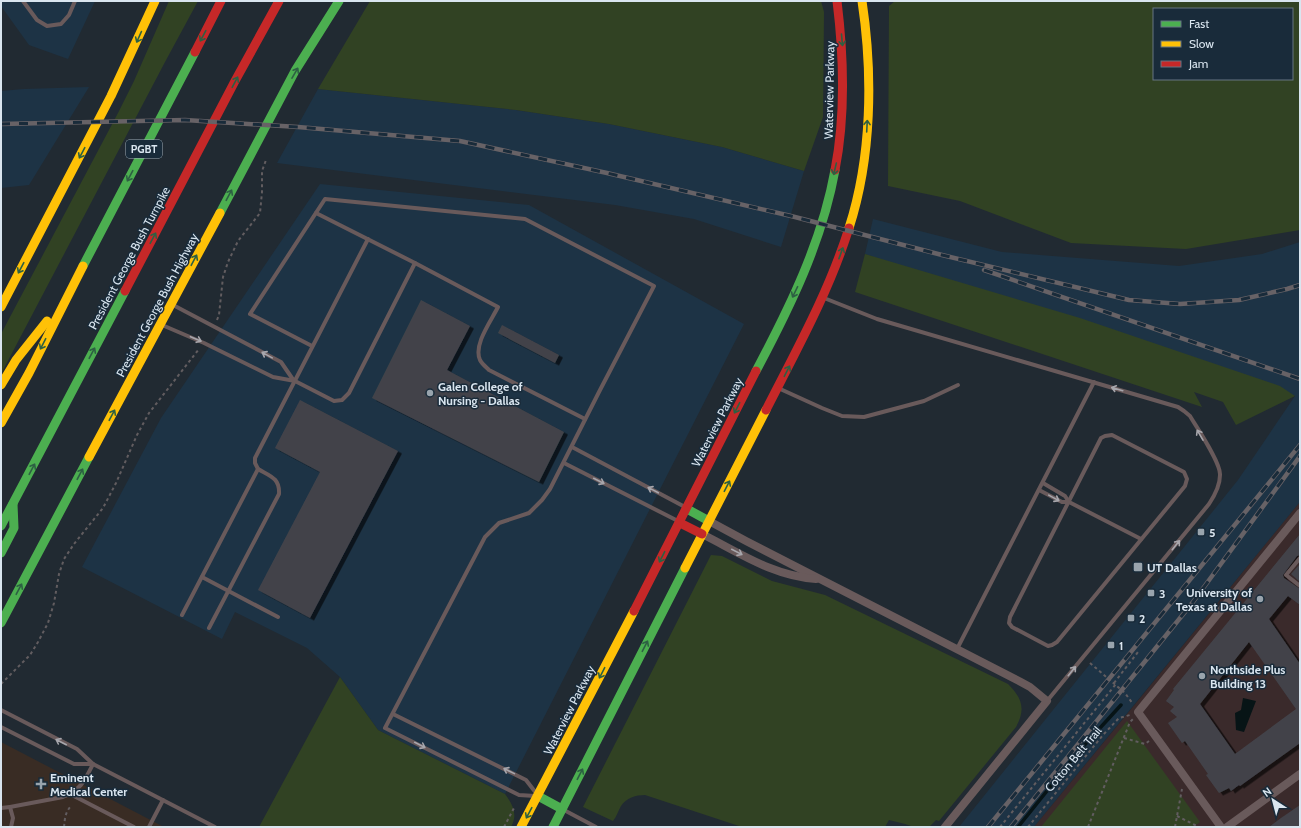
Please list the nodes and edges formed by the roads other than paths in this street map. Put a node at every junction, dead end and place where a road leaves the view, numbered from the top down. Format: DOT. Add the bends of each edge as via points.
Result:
graph roads {
  1 [pos="23,1"];
  2 [pos="75,1"];
  3 [pos="155,1"];
  4 [pos="221,1"];
  5 [pos="279,1"];
  6 [pos="339,1"];
  7 [pos="837,1"];
  8 [pos="862,1"];
  9 [pos="316,213"];
  10 [pos="368,239"];
  11 [pos="415,264"];
  12 [pos="67,297"];
  13 [pos="824,298"];
  14 [pos="171,304"];
  15 [pos="1,307"];
  16 [pos="160,324"];
  17 [pos="312,346"];
  18 [pos="294,381"];
  19 [pos="1094,382"];
  20 [pos="958,384"];
  21 [pos="1,385"];
  22 [pos="778,388"];
  23 [pos="585,419"];
  24 [pos="1,423"];
  25 [pos="572,447"];
  26 [pos="564,463"];
  27 [pos="258,469"];
  28 [pos="1043,484"];
  29 [pos="1039,490"];
  30 [pos="1069,502"];
  31 [pos="13,504"];
  32 [pos="687,509"];
  33 [pos="1300,513"];
  34 [pos="709,521"];
  35 [pos="680,522"];
  36 [pos="1,526"];
  37 [pos="702,534"];
  38 [pos="1141,539"];
  39 [pos="1,553"];
  40 [pos="1300,558"];
  41 [pos="202,577"];
  42 [pos="821,580"];
  43 [pos="1300,586"];
  44 [pos="228,591"];
  45 [pos="182,615"];
  46 [pos="278,617"];
  47 [pos="1,623"];
  48 [pos="210,628"];
  49 [pos="957,649"];
  50 [pos="1047,701"];
  51 [pos="1,710"];
  52 [pos="393,714"];
  53 [pos="1,727"];
  54 [pos="93,764"];
  55 [pos="1300,774"];
  56 [pos="70,794"];
  57 [pos="538,796"];
  58 [pos="162,800"];
  59 [pos="10,807"];
  60 [pos="1,808"];
  61 [pos="562,809"];
  62 [pos="1236,824"];
  63 [pos="11,827"];
  64 [pos="134,827"];
  65 [pos="149,827"];
  66 [pos="215,827"];
  67 [pos="521,827"];
  68 [pos="553,827"];
  69 [pos="596,827"];
  70 [pos="945,827"];
  71 [pos="1221,827"];
  72 [pos="1227,827"];
  1 -- 2 [label="lane" via="37,20 47,26 61,24 69,15"];
  3 -- 15 [label="main road, one-way" via="111,96"];
  4 -- 12 [label="main road, PGBT, one-way"];
  31 -- 5 [label="main road, President George Bush Turnpike, one-way"];
  14 -- 6 [label="main road, President George Bush Highway, one-way" via="295,71"];
  7 -- 32 [label="main road, Waterview Parkway, one-way" via="842,42 843,123 826,212 801,280"];
  13 -- 8 [label="main road, one-way" via="844,245 859,191 869,94 869,56"];
  9 -- 10 [label="lane"];
  9 -- 17 [label="lane" via="250,314"];
  9 -- 23 [label="lane" via="326,198 525,218 654,286"];
  10 -- 11 [label="lane"];
  10 -- 17 [label="lane"];
  11 -- 18 [label="lane" via="349,393 342,400 334,401"];
  11 -- 23 [label="lane" via="498,307 479,344 481,362 489,370"];
  12 -- 21 [label="main road" via="16,360"];
  12 -- 24 [label="main road, PGBT, one-way"];
  13 -- 19 [label="lane" via="877,319"];
  22 -- 13 [label="main road, one-way"];
  14 -- 16 [label="main road, President George Bush Highway"];
  18 -- 14 [label="lane, one-way" via="281,362"];
  16 -- 18 [label="lane, one-way" via="273,377"];
  47 -- 16 [label="main road, President George Bush Highway, one-way"];
  17 -- 18 [label="lane"];
  18 -- 27 [label="lane" via="255,458"];
  19 -- 28 [label="lane"];
  50 -- 19 [label="lane, one-way" via="1209,504 1218,489 1220,473 1215,460 1184,410"];
  20 -- 22 [label="lane" via="924,401 864,417 842,416"];
  34 -- 22 [label="main road, one-way"];
  23 -- 25 [label="lane"];
  25 -- 26 [label="lane"];
  32 -- 25 [label="lane, one-way"];
  26 -- 35 [label="lane, one-way"];
  26 -- 52 [label="lane" via="537,506 529,513 499,523 485,537"];
  27 -- 41 [label="lane"];
  27 -- 44 [label="lane" via="274,478 279,485 279,494"];
  28 -- 29 [label="lane"];
  28 -- 30 [label="lane" via="1065,496"];
  29 -- 30 [label="lane, one-way" via="1062,502"];
  29 -- 49 [label="lane"];
  30 -- 38 [label="lane"];
  30 -- 38 [label="lane" via="1101,438 1105,436 1112,435 1184,472 1187,478 1185,486"];
  30 -- 38 [label="lane" via="1009,623 1048,646 1057,642"];
  31 -- 36 [label="main road, President George Bush Turnpike"];
  31 -- 39 [label="main road" via="14,528"];
  32 -- 34 [label="main road"];
  32 -- 35 [label="main road, Waterview Parkway"];
  33 -- 71 [label="street" via="1138,712"];
  34 -- 37 [label="main road"];
  34 -- 42 [label="street"];
  35 -- 37 [label="main road"];
  35 -- 57 [label="main road, Waterview Parkway, one-way"];
  37 -- 42 [label="street, one-way" via="766,567 802,578"];
  61 -- 37 [label="main road, one-way"];
  40 -- 43 [label="lane" via="1286,575"];
  41 -- 44 [label="lane"];
  41 -- 45 [label="lane"];
  42 -- 49 [label="street"];
  44 -- 46 [label="lane"];
  44 -- 48 [label="lane"];
  49 -- 50 [label="street" via="1030,687"];
  50 -- 70 [label="street"];
  54 -- 51 [label="lane, one-way" via="77,749"];
  57 -- 52 [label="lane, one-way" via="526,780"];
  52 -- 57 [label="lane, one-way" via="385,728 519,796"];
  53 -- 54 [label="lane" via="74,764"];
  54 -- 56 [label="lane" via="84,783"];
  54 -- 58 [label="lane"];
  55 -- 62 [label="street"];
  56 -- 59 [label="lane" via="63,798"];
  56 -- 64 [label="lane"];
  57 -- 61 [label="main road"];
  57 -- 67 [label="main road, Waterview Parkway, one-way"];
  58 -- 65 [label="lane"];
  58 -- 66 [label="lane"];
  59 -- 60 [label="lane"];
  59 -- 63 [label="lane" via="13,818"];
  61 -- 68 [label="main road"];
  61 -- 69 [label="lane"];
  62 -- 72 [label="street"];
}
